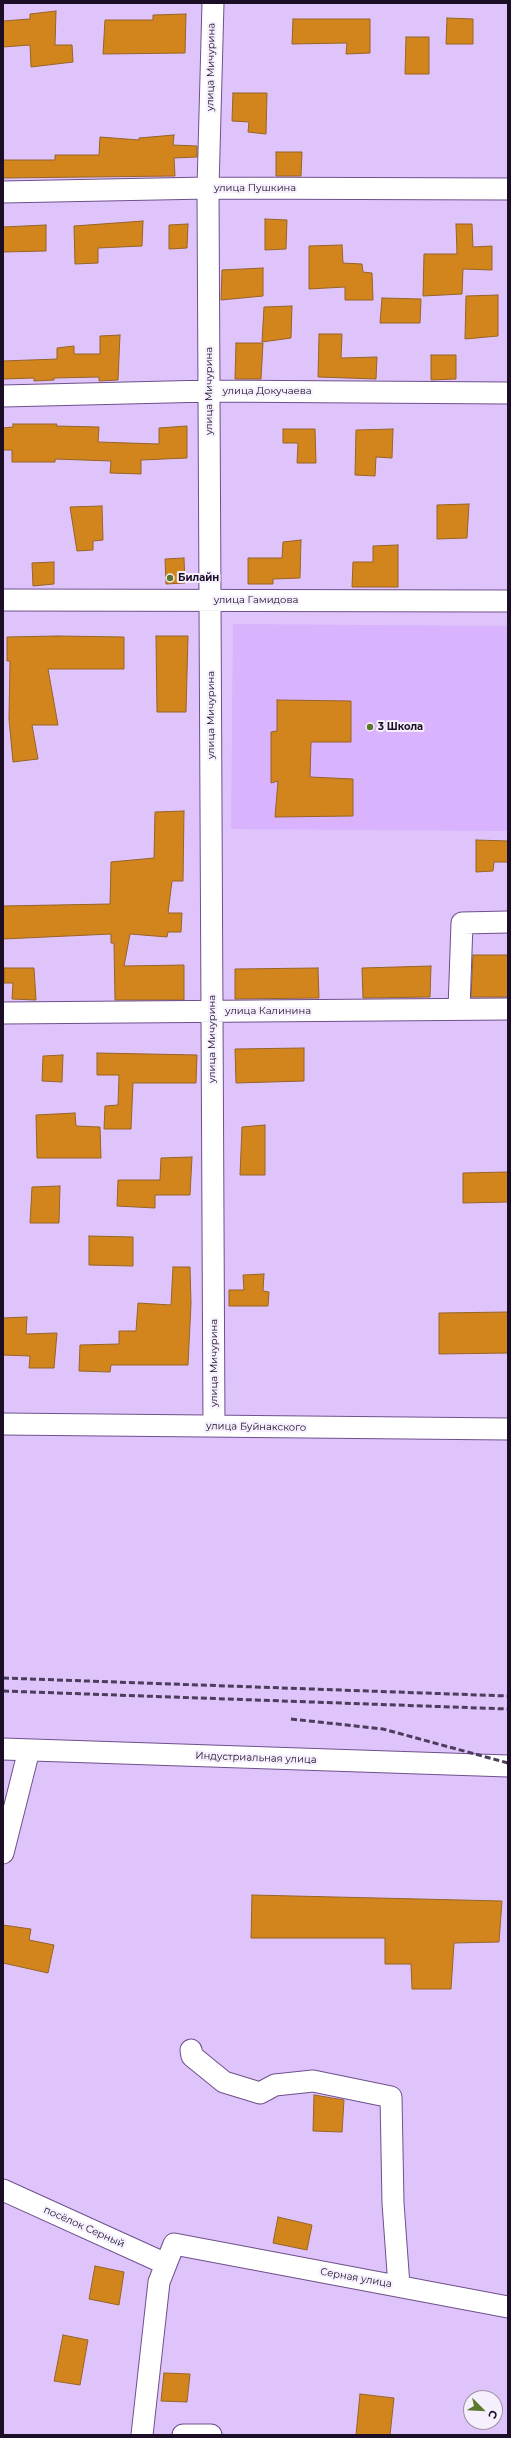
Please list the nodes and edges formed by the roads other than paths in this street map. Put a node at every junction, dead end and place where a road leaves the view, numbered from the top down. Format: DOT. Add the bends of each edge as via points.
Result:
graph roads {
  1 [pos="213,3"];
  2 [pos="208,188"];
  3 [pos="508,189"];
  4 [pos="3,192"];
  5 [pos="209,391"];
  6 [pos="508,393"];
  7 [pos="3,396"];
  8 [pos="3,600"];
  9 [pos="210,600"];
  10 [pos="508,601"];
  11 [pos="508,922"];
  12 [pos="459,1009"];
  13 [pos="508,1009"];
  14 [pos="212,1012"];
  15 [pos="3,1013"];
  16 [pos="3,1424"];
  17 [pos="214,1426"];
  18 [pos="508,1429"];
  19 [pos="3,1749"];
  20 [pos="29,1750"];
  21 [pos="508,1766"];
  22 [pos="3,1853"];
  23 [pos="191,2050"];
  24 [pos="3,2190"];
  25 [pos="166,2264"];
  26 [pos="399,2286"];
  27 [pos="508,2307"];
  28 [pos="142,2435"];
  29 [pos="183,2435"];
  30 [pos="211,2435"];
  1 -- 2 [label="street, улица Мичурина"];
  2 -- 3 [label="street, улица Пушкина"];
  2 -- 4 [label="street, улица Пушкина"];
  2 -- 5 [label="street, улица Мичурина"];
  5 -- 6 [label="street, улица Докучаева"];
  5 -- 7 [label="street, улица Докучаева"];
  5 -- 9 [label="street, улица Мичурина"];
  8 -- 9 [label="street, улица Гамидова"];
  9 -- 10 [label="street, улица Гамидова"];
  9 -- 14 [label="street, улица Мичурина"];
  11 -- 12 [label="street" via="462,923"];
  12 -- 13 [label="street, улица Калинина"];
  12 -- 14 [label="street, улица Калинина"];
  14 -- 15 [label="street, улица Калинина"];
  14 -- 17 [label="street, улица Мичурина"];
  16 -- 17 [label="street, улица Буйнакского"];
  17 -- 18 [label="street, улица Буйнакского"];
  19 -- 20 [label="street, Индустриальная улица"];
  20 -- 21 [label="street, Индустриальная улица"];
  20 -- 22 [label="street"];
  23 -- 26 [label="street, Серная улица" via="192,2056 224,2082 260,2093 275,2085 313,2082 391,2097 393,2204"];
  24 -- 25 [label="street, посёлок Серный"];
  25 -- 26 [label="street, Серная улица" via="174,2244"];
  25 -- 28 [label="street, Серная улица" via="159,2282"];
  26 -- 27 [label="street"];
  29 -- 30 [label="street"];
}
